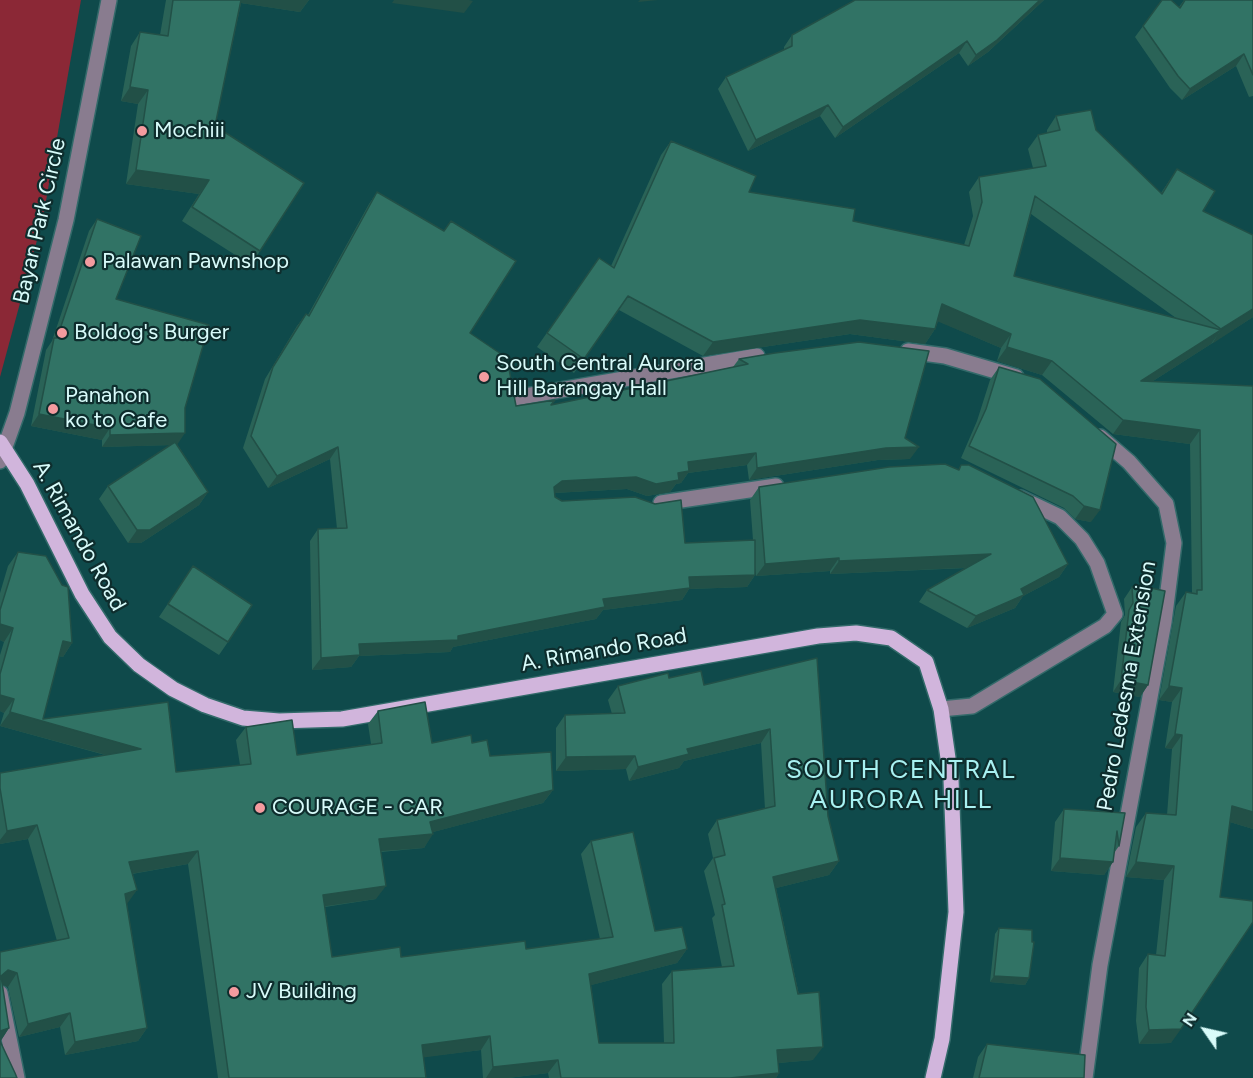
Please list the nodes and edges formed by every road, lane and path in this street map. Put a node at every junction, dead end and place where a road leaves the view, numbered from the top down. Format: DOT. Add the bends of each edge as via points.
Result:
graph roads {
  1 [pos="109,0"];
  2 [pos="898,350"];
  3 [pos="776,353"];
  4 [pos="1036,383"];
  5 [pos="514,398"];
  6 [pos="1087,426"];
  7 [pos="1,451"];
  8 [pos="787,484"];
  9 [pos="1004,490"];
  10 [pos="646,506"];
  11 [pos="941,709"];
  12 [pos="0,993"];
  13 [pos="16,1078"];
  14 [pos="933,1078"];
  15 [pos="1085,1078"];
  1 -- 7 [label="street, Bayan Park Circle" via="66,220 17,413"];
  2 -- 4 [label="street" via="945,356"];
  3 -- 5 [label="street"];
  6 -- 15 [label="street, Pedro Ledesma Extension" via="1129,462 1166,504 1174,543 1164,622 1100,965"];
  7 -- 11 [label="main road, A. Rimando Road" via="27,484 82,594 110,637 139,665 173,689 243,718 342,719 818,636 856,633 891,638 926,662"];
  8 -- 10 [label="street"];
  9 -- 11 [label="street" via="1060,517 1082,539 1097,563 1115,614 1105,626 972,706"];
  11 -- 14 [label="main road, A. Rimando Road" via="951,779 956,912 942,1039"];
  12 -- 13 [label="street"];
}
